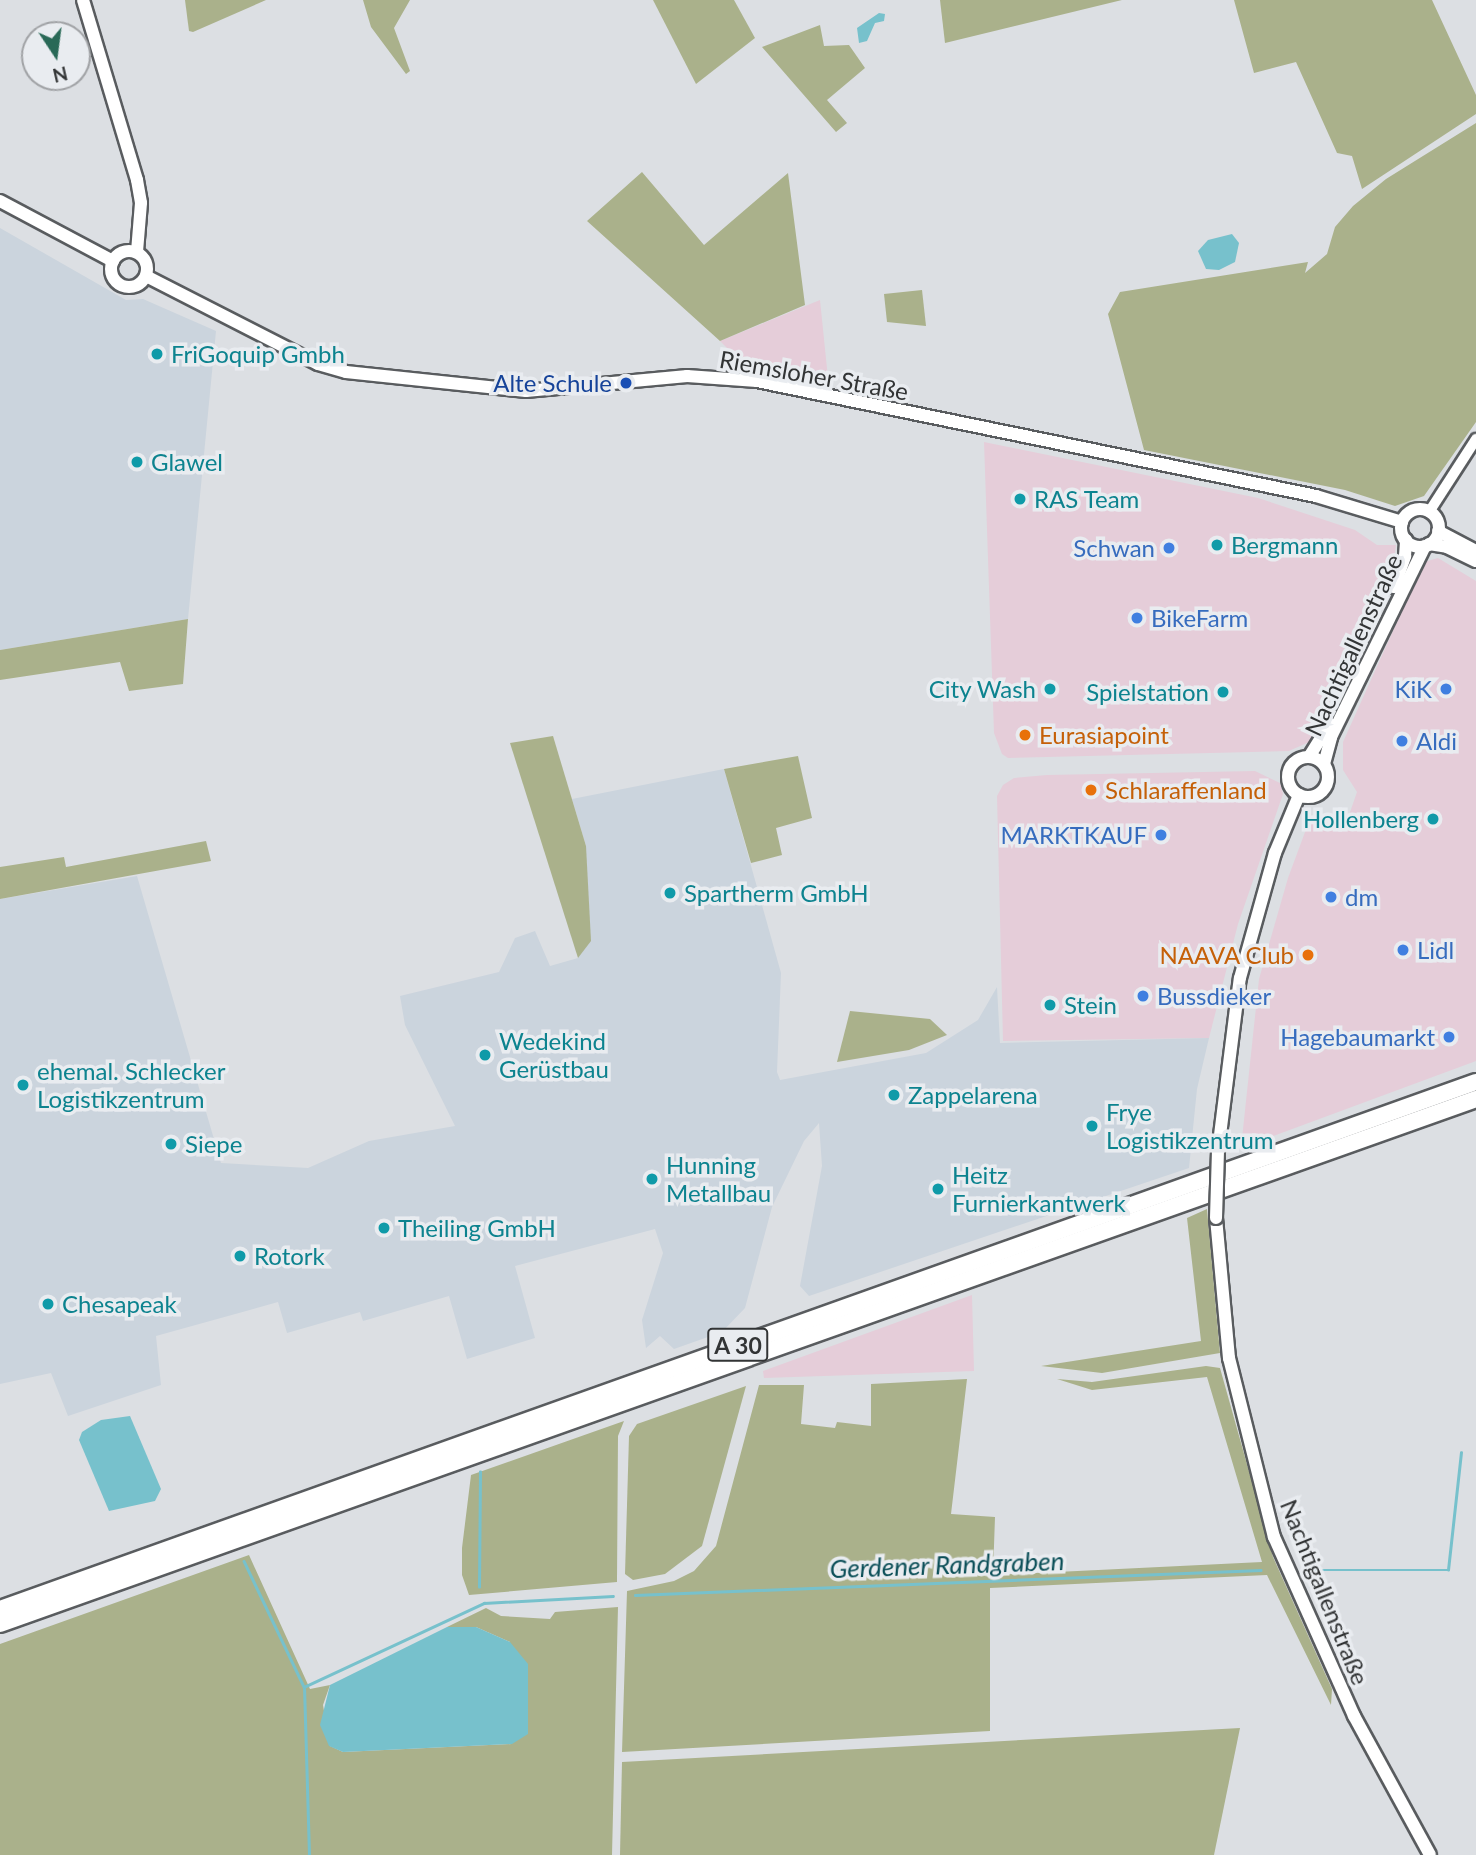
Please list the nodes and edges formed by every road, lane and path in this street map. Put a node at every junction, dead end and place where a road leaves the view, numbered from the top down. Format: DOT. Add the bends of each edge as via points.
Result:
graph roads {
  1 [pos="83,0"];
  2 [pos="0,201"];
  3 [pos="137,252"];
  4 [pos="113,261"];
  5 [pos="146,276"];
  6 [pos="1476,439"];
  7 [pos="1429,512"];
  8 [pos="1402,522"];
  9 [pos="1438,531"];
  10 [pos="1406,540"];
  11 [pos="1427,545"];
  12 [pos="1476,551"];
  13 [pos="1476,561"];
  14 [pos="1309,757"];
  15 [pos="1324,764"];
  16 [pos="1299,795"];
  17 [pos="1476,1082"];
  18 [pos="1476,1099"];
  19 [pos="0,1609"];
  20 [pos="0,1625"];
  21 [pos="1430,1855"];
  1 -- 3 [label="main road" via="137,180 141,223"];
  2 -- 4 [label="main road"];
  3 -- 4 [label="main road" via="121,253"];
  3 -- 5 [label="main road" via="145,260"];
  4 -- 5 [label="main road" via="113,276 120,285 135,286"];
  5 -- 8 [label="main road, Riemsloher Straße" via="318,364 346,372 526,391 687,376 757,381 1316,496"];
  6 -- 7 [label="street"];
  7 -- 8 [label="main road" via="1415,510"];
  7 -- 9 [label="main road"];
  8 -- 10 [label="main road"];
  9 -- 11 [label="main road"];
  9 -- 12 [label="main road"];
  10 -- 11 [label="main road"];
  10 -- 14 [label="main road, Nachtigallenstraße" via="1405,556 1368,645"];
  11 -- 13 [label="main road" via="1447,547"];
  11 -- 15 [label="main road, Nachtigallenstraße" via="1342,713"];
  14 -- 15 [label="main road"];
  14 -- 16 [label="main road" via="1296,761 1289,772 1290,785"];
  15 -- 16 [label="main road" via="1328,774 1323,790 1312,797"];
  16 -- 21 [label="main road, Nachtigallenstraße, bridge" via="1275,853 1240,978 1218,1151 1216,1218 1229,1357 1274,1537 1354,1716"];
  17 -- 19 [label="highway, A 30"];
  18 -- 20 [label="highway, A 30"];
}
